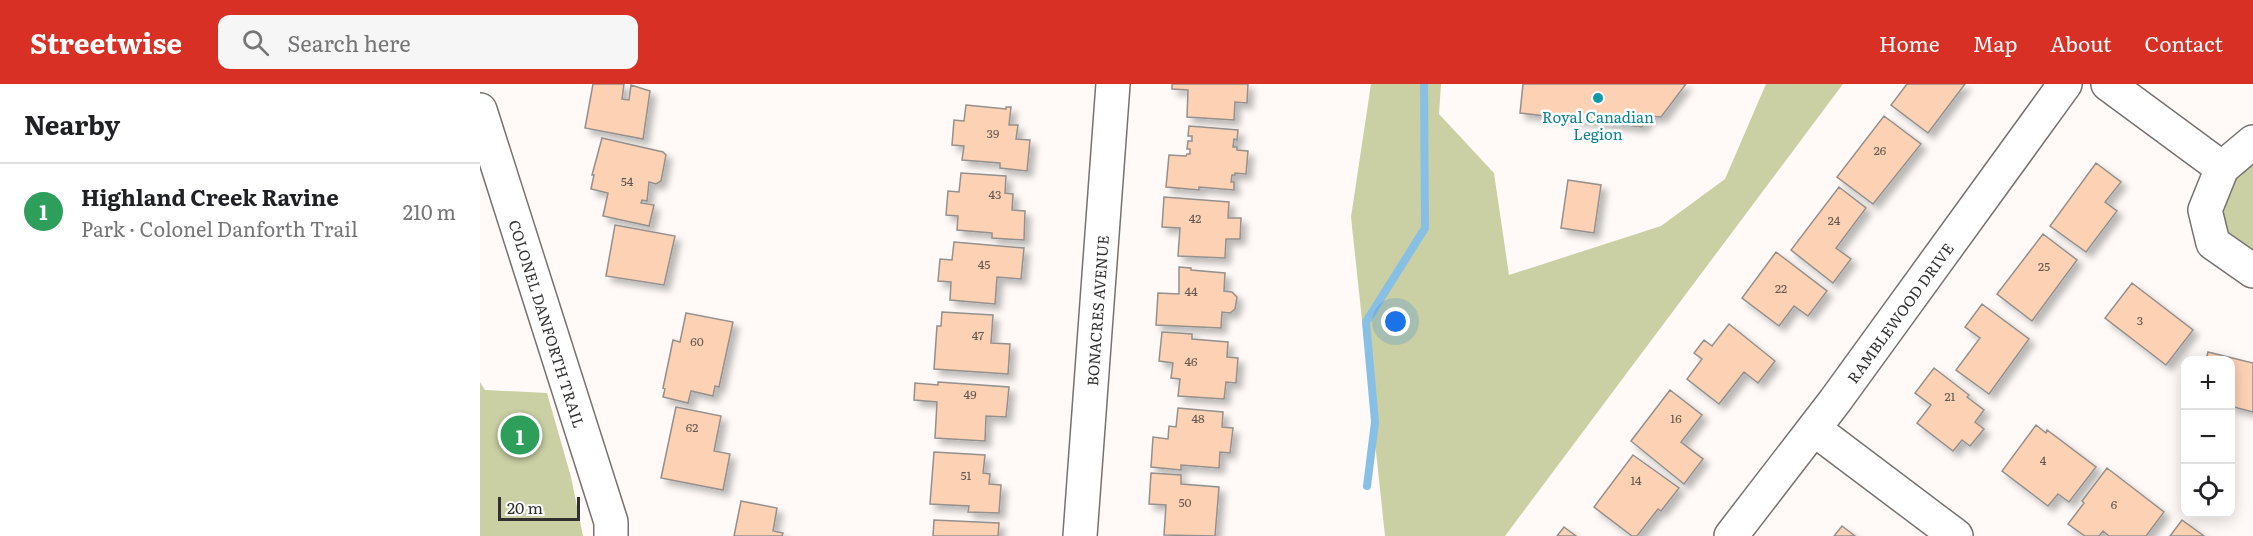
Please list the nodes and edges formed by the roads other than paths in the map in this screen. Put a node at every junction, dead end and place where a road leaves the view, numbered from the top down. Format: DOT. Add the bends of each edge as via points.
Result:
graph roads {
  1 [pos="1113,84"];
  2 [pos="2065,84"];
  3 [pos="2108,84"];
  4 [pos="480,110"];
  5 [pos="2253,142"];
  6 [pos="2222,168"];
  7 [pos="2253,271"];
  8 [pos="1814,429"];
  9 [pos="611,536"];
  10 [pos="1080,536"];
  11 [pos="1731,536"];
  12 [pos="1956,536"];
  1 -- 10 [label="street, BONACRES AVENUE"];
  2 -- 8 [label="street, RAMBLEWOOD DRIVE"];
  3 -- 6 [label="street"];
  4 -- 9 [label="street, COLONEL DANFORTH TRAIL" via="611,522"];
  5 -- 6 [label="street"];
  6 -- 7 [label="street" via="2205,210 2213,243"];
  8 -- 11 [label="street, RAMBLEWOOD DRIVE"];
  8 -- 12 [label="street"];
}
